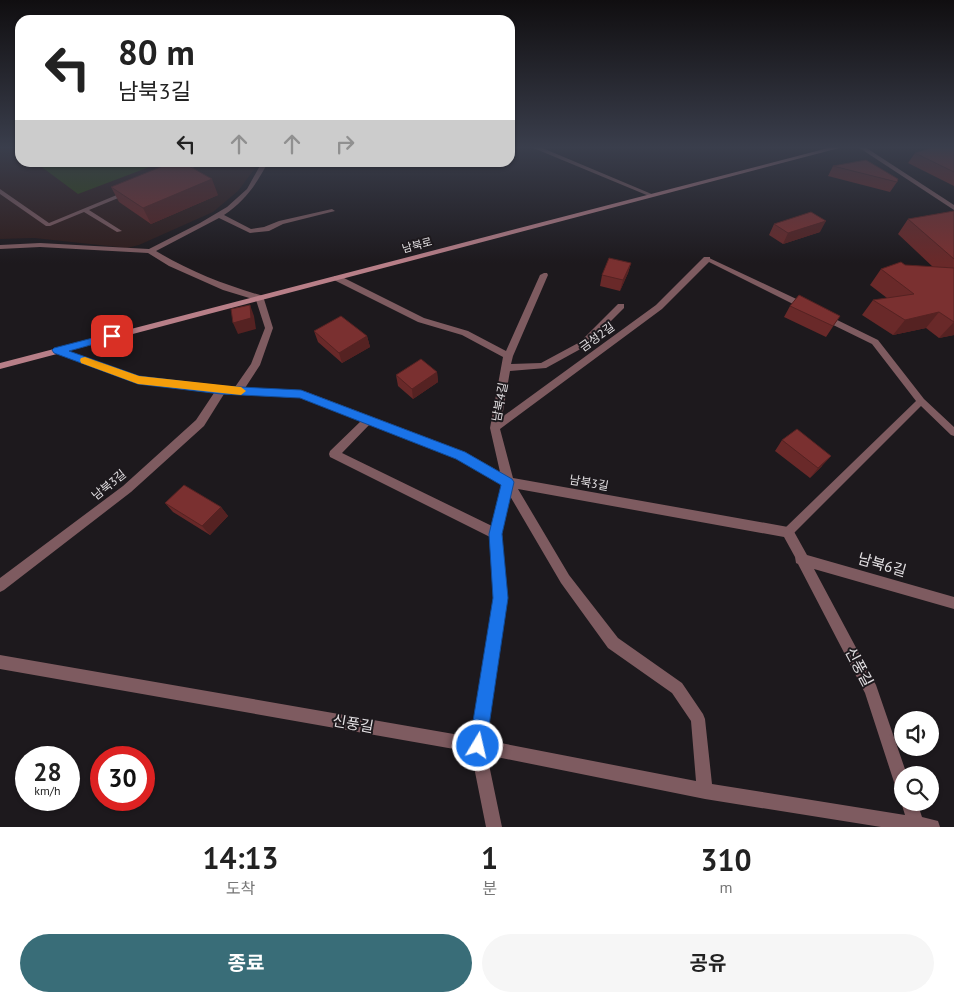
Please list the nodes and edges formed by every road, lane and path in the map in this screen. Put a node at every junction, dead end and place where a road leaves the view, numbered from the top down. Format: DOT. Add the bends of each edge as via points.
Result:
graph roads {
  1 [pos="252,186"];
  2 [pos="628,186"];
  3 [pos="688,186"];
  4 [pos="920,186"];
  5 [pos="0,191"];
  6 [pos="130,192"];
  7 [pos="651,195"];
  8 [pos="954,208"];
  9 [pos="85,210"];
  10 [pos="332,211"];
  11 [pos="218,215"];
  12 [pos="119,231"];
  13 [pos="0,247"];
  14 [pos="150,251"];
  15 [pos="707,259"];
  16 [pos="544,275"];
  17 [pos="337,278"];
  18 [pos="260,298"];
  19 [pos="621,306"];
  20 [pos="813,311"];
  21 [pos="822,316"];
  22 [pos="57,350"];
  23 [pos="508,356"];
  24 [pos="0,366"];
  25 [pos="506,368"];
  26 [pos="221,390"];
  27 [pos="238,391"];
  28 [pos="921,401"];
  29 [pos="368,420"];
  30 [pos="494,428"];
  31 [pos="954,432"];
  32 [pos="508,482"];
  33 [pos="788,532"];
  34 [pos="496,534"];
  35 [pos="800,559"];
  36 [pos="0,586"];
  37 [pos="954,603"];
  38 [pos="0,662"];
  39 [pos="478,746"];
  40 [pos="897,766"];
  41 [pos="705,791"];
  42 [pos="915,811"];
  43 [pos="925,826"];
  44 [pos="494,827"];
  1 -- 11 [label="street" via="236,203"];
  2 -- 7 [label="street"];
  3 -- 7 [label="main road, 남북로"];
  4 -- 8 [label="street"];
  5 -- 9 [label="lane" via="48,225"];
  6 -- 9 [label="lane"];
  7 -- 17 [label="main road, 남북로"];
  9 -- 12 [label="lane"];
  10 -- 11 [label="street" via="250,232"];
  11 -- 14 [label="street"];
  13 -- 14 [label="street" via="40,245"];
  14 -- 18 [label="street" via="226,288"];
  15 -- 20 [label="lane"];
  15 -- 30 [label="street, 금성2길" via="659,307"];
  16 -- 23 [label="street, 남북4길"];
  17 -- 18 [label="main road, 남북로"];
  17 -- 23 [label="street" via="421,320 465,333"];
  18 -- 22 [label="main road, 남북로"];
  18 -- 27 [label="street" via="269,328 255,365"];
  19 -- 25 [label="street" via="583,344 543,366"];
  21 -- 28 [label="lane" via="875,342"];
  22 -- 24 [label="main road, 남북로"];
  22 -- 26 [label="street, 남북3길" via="138,380"];
  23 -- 25 [label="street, 남북4길"];
  25 -- 30 [label="street, 남북4길"];
  26 -- 27 [label="street, 남북3길"];
  26 -- 36 [label="street, 남북3길" via="200,423 127,489"];
  27 -- 29 [label="street, 남북3길" via="301,394"];
  28 -- 31 [label="lane"];
  28 -- 33 [label="lane"];
  29 -- 32 [label="street, 남북3길" via="461,455"];
  29 -- 34 [label="street" via="334,454"];
  30 -- 32 [label="street, 남북4길"];
  32 -- 33 [label="street, 남북3길"];
  32 -- 34 [label="street, 남북4길"];
  32 -- 41 [label="street" via="565,579 613,643 677,688 698,719"];
  33 -- 35 [label="street"];
  34 -- 39 [label="street, 남북4길" via="501,598"];
  35 -- 37 [label="street, 남북6길"];
  35 -- 40 [label="street, 신풍길" via="871,690"];
  38 -- 39 [label="street, 신풍길"];
  39 -- 41 [label="street, 신풍길"];
  39 -- 44 [label="street"];
  41 -- 43 [label="street, 신풍길"];
  42 -- 43 [label="street, 신풍길"];
}
